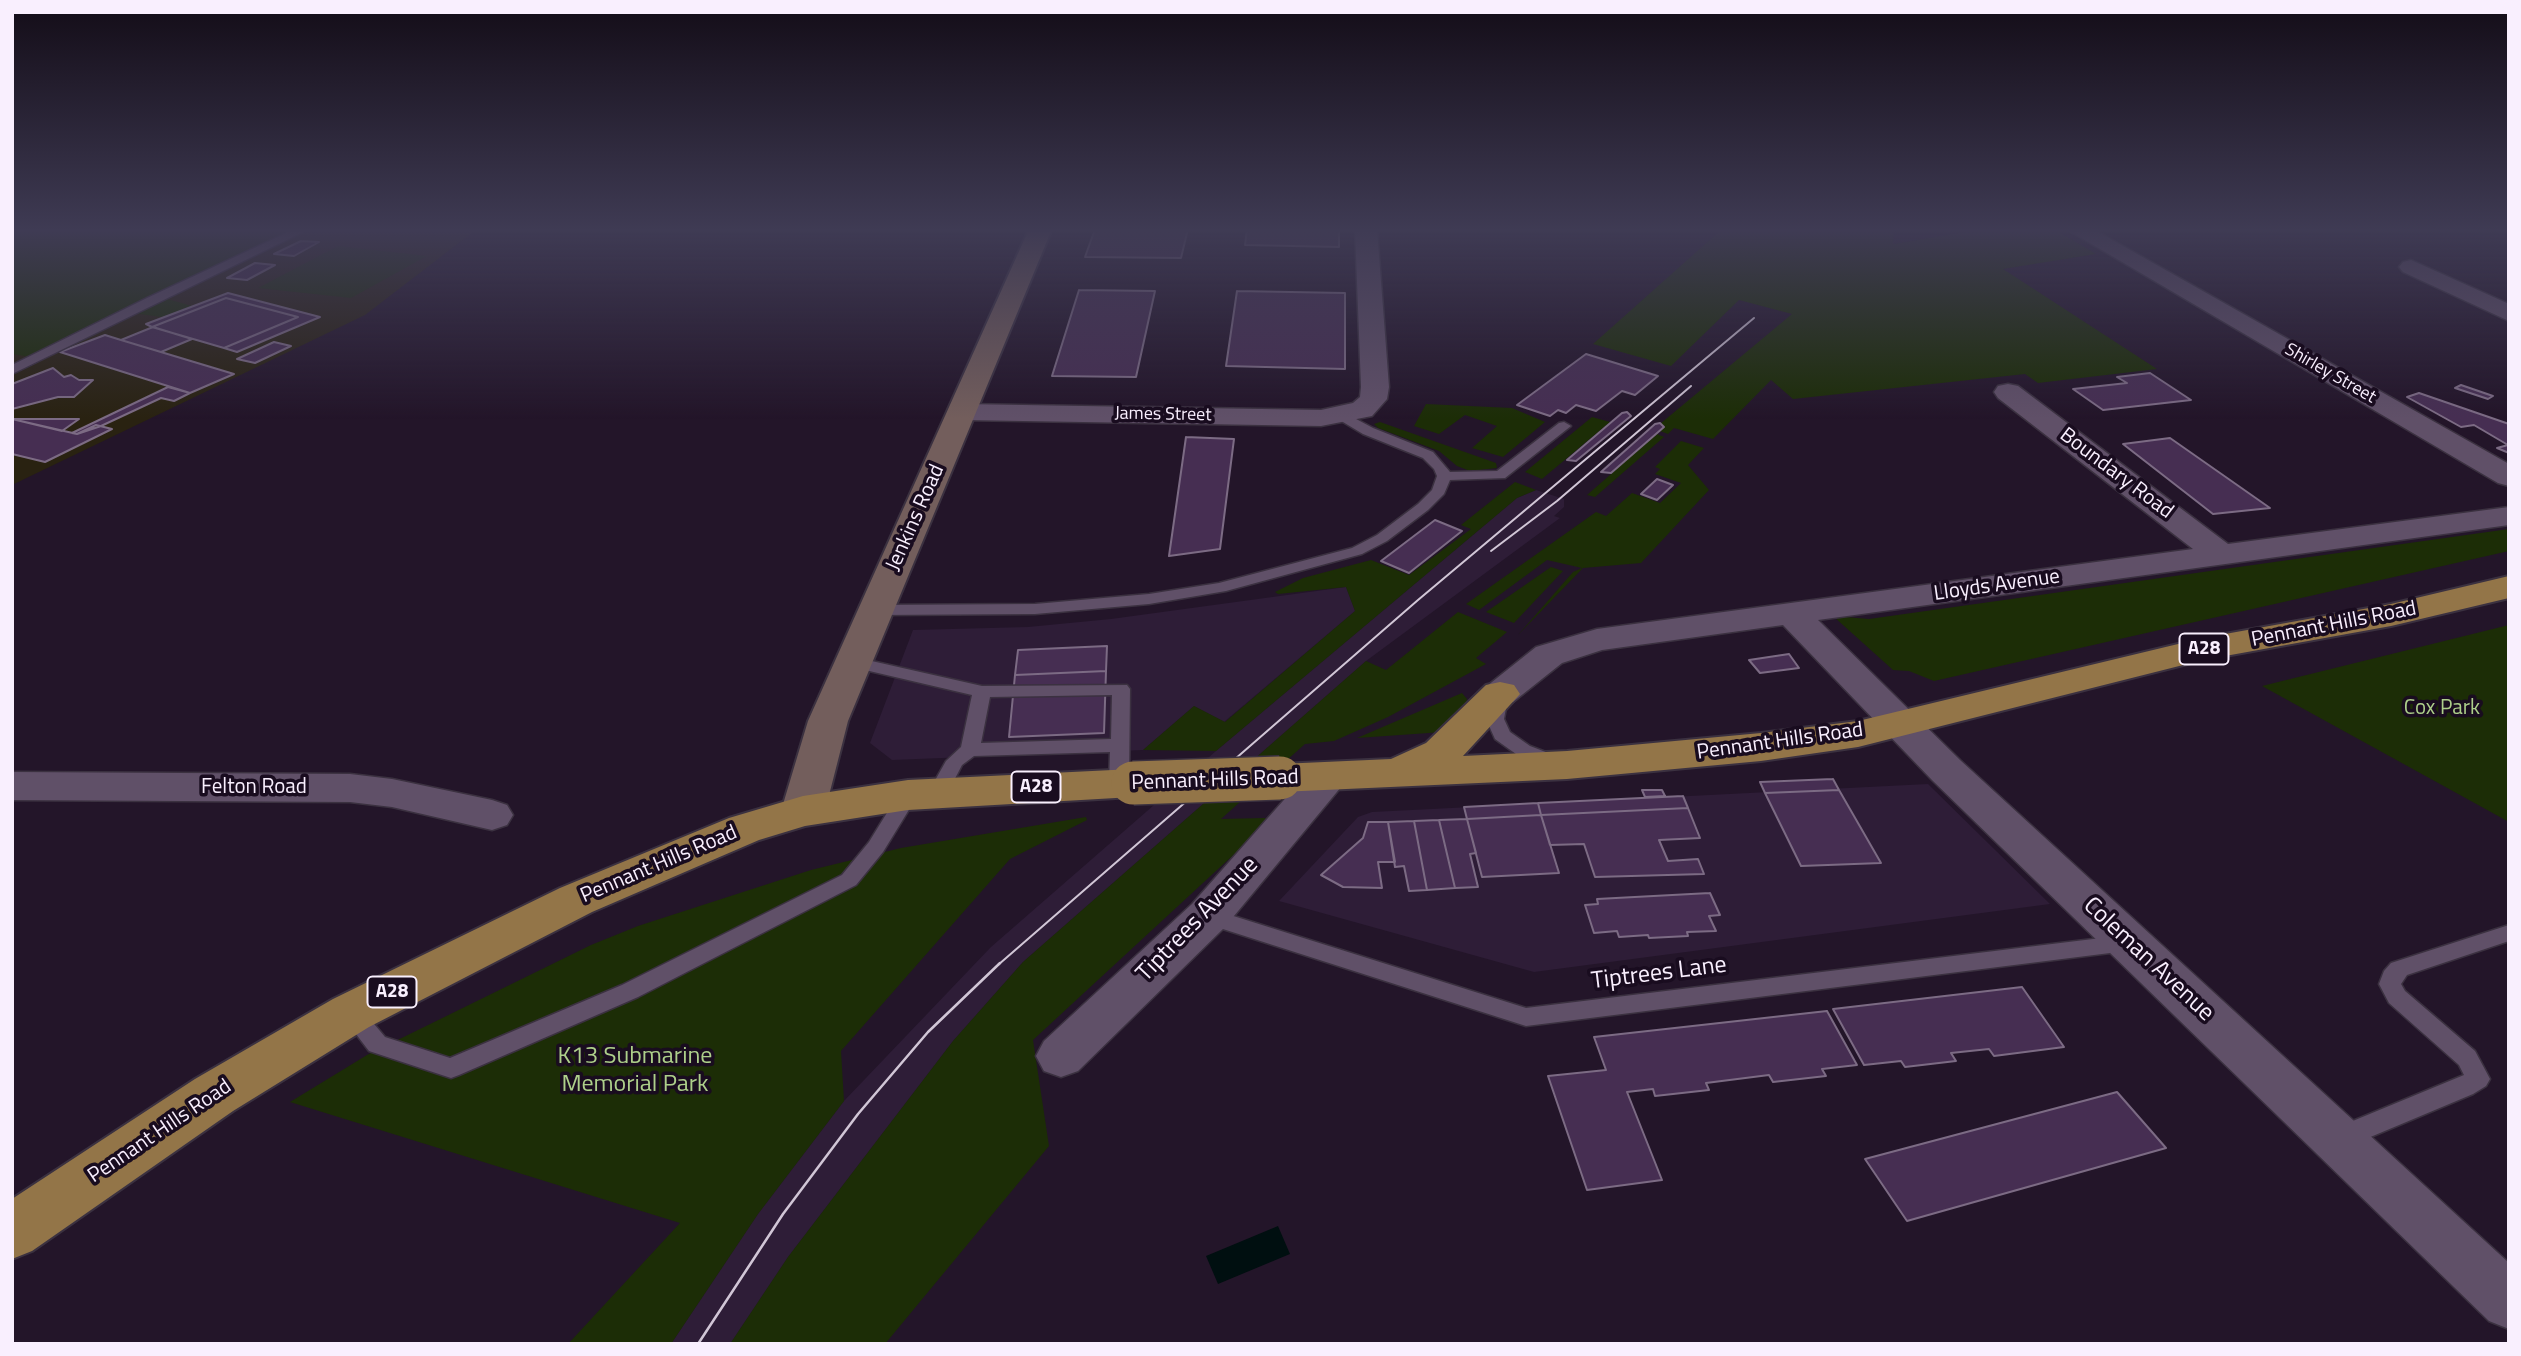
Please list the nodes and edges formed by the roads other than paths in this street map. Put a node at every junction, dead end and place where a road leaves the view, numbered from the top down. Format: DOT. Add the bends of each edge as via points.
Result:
graph roads {
  1 [pos="168,292"];
  2 [pos="1014,292"];
  3 [pos="1370,292"];
  4 [pos="2187,292"];
  5 [pos="2464,292"];
  6 [pos="2509,314"];
  7 [pos="12,370"];
  8 [pos="2008,392"];
  9 [pos="963,412"];
  10 [pos="1352,413"];
  11 [pos="1564,426"];
  12 [pos="1444,476"];
  13 [pos="2509,477"];
  14 [pos="2509,516"];
  15 [pos="2223,556"];
  16 [pos="2509,587"];
  17 [pos="876,610"];
  18 [pos="1792,614"];
  19 [pos="854,662"];
  20 [pos="982,692"];
  21 [pos="1500,694"];
  22 [pos="1901,724"];
  23 [pos="970,750"];
  24 [pos="1567,765"];
  25 [pos="1124,771"];
  26 [pos="1387,774"];
  27 [pos="1327,777"];
  28 [pos="12,786"];
  29 [pos="923,793"];
  30 [pos="803,811"];
  31 [pos="492,815"];
  32 [pos="1208,916"];
  33 [pos="2509,933"];
  34 [pos="2130,942"];
  35 [pos="351,1013"];
  36 [pos="1061,1056"];
  37 [pos="2337,1139"];
  38 [pos="12,1232"];
  39 [pos="2509,1301"];
  1 -- 7 [label="lane"];
  2 -- 9 [label="main road, Jenkins Road"];
  3 -- 10 [label="street" via="1375,387 1373,399"];
  4 -- 13 [label="street, Shirley Street"];
  5 -- 6 [label="street"];
  8 -- 15 [label="street, Boundary Road"];
  9 -- 10 [label="street, James Street"];
  9 -- 17 [label="main road, Jenkins Road"];
  10 -- 12 [label="lane" via="1368,431 1428,455"];
  11 -- 12 [label="lane" via="1500,475"];
  12 -- 17 [label="lane" via="1439,491 1423,507 1357,551 1220,587 1149,599 1035,609"];
  14 -- 15 [label="street, Lloyds Avenue"];
  15 -- 18 [label="street, Lloyds Avenue"];
  16 -- 22 [label="highway, Pennant Hills Road / A28" via="2390,615 2203,649"];
  17 -- 19 [label="main road, Jenkins Road"];
  18 -- 21 [label="street, Lloyds Avenue" via="1578,644 1532,665"];
  18 -- 22 [label="street, Coleman Avenue"];
  19 -- 20 [label="lane"];
  19 -- 30 [label="main road, Jenkins Road" via="819,748"];
  20 -- 23 [label="lane"];
  20 -- 25 [label="lane" via="1121,689"];
  21 -- 24 [label="lane" via="1495,719 1502,735 1524,750"];
  21 -- 26 [label="highway" via="1441,753"];
  22 -- 24 [label="highway, Pennant Hills Road / A28" via="1761,747"];
  22 -- 34 [label="street, Coleman Avenue"];
  23 -- 25 [label="lane"];
  23 -- 29 [label="lane"];
  24 -- 26 [label="highway, Pennant Hills Road / A28"];
  25 -- 27 [label="highway, Pennant Hills Road / A28, bridge"];
  25 -- 29 [label="highway, Pennant Hills Road / A28"];
  26 -- 27 [label="highway, Pennant Hills Road / A28"];
  27 -- 32 [label="street, Tiptrees Avenue"];
  28 -- 31 [label="street, Felton Road" via="350,788"];
  29 -- 30 [label="highway, Pennant Hills Road / A28"];
  29 -- 35 [label="lane" via="849,880 631,991 451,1068 377,1044"];
  30 -- 35 [label="highway, Pennant Hills Road / A28" via="744,829 576,900"];
  32 -- 34 [label="lane, Tiptrees Lane" via="1526,1017"];
  32 -- 36 [label="street, Tiptrees Avenue"];
  33 -- 37 [label="lane" via="2399,969 2390,984 2398,997 2468,1058 2478,1079"];
  34 -- 37 [label="street, Coleman Avenue"];
  35 -- 38 [label="highway, Pennant Hills Road / A28" via="214,1095"];
  37 -- 39 [label="street, Coleman Avenue"];
}
